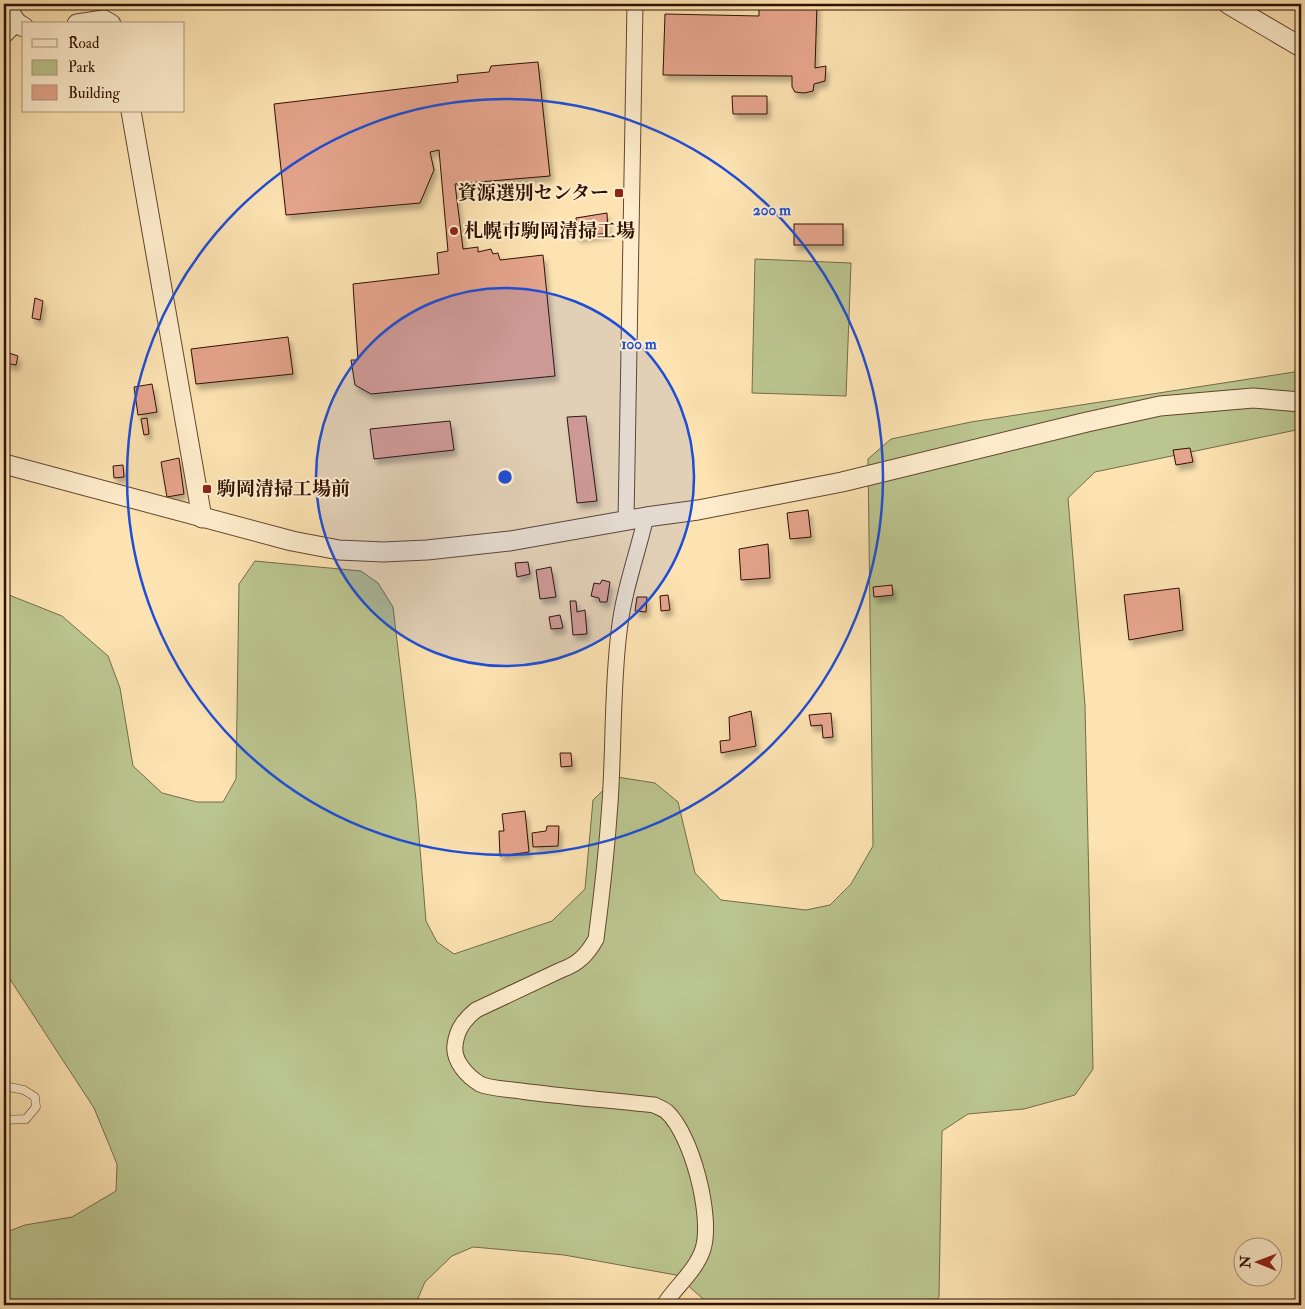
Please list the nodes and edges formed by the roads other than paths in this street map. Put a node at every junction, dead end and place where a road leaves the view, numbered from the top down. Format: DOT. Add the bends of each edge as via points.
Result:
graph roads {
  1 [pos="9,4"];
  2 [pos="635,4"];
  3 [pos="1228,4"];
  4 [pos="90,22"];
  5 [pos="108,22"];
  6 [pos="15,29"];
  7 [pos="1301,47"];
  8 [pos="131,112"];
  9 [pos="1301,402"];
  10 [pos="4,464"];
  11 [pos="646,517"];
  12 [pos="202,518"];
  13 [pos="626,520"];
  14 [pos="4,1086"];
  15 [pos="4,1120"];
  16 [pos="664,1305"];
  1 -- 6 [label="street"];
  2 -- 13 [label="street"];
  3 -- 7 [label="street"];
  4 -- 5 [label="street"];
  8 -- 12 [label="street"];
  9 -- 11 [label="street" via="1253,398 1160,406 842,482"];
  10 -- 12 [label="street"];
  11 -- 13 [label="street"];
  11 -- 16 [label="street" via="618,632 610,804 596,939 576,965 476,1010 459,1029 454,1050 456,1060 469,1076 482,1084 558,1096 654,1105 667,1112 691,1150 706,1231 703,1250 695,1266"];
  12 -- 13 [label="street" via="292,542 339,550 383,552 510,541"];
  14 -- 15 [label="lane" via="24,1090 35,1097 36,1106 26,1119"];
}
